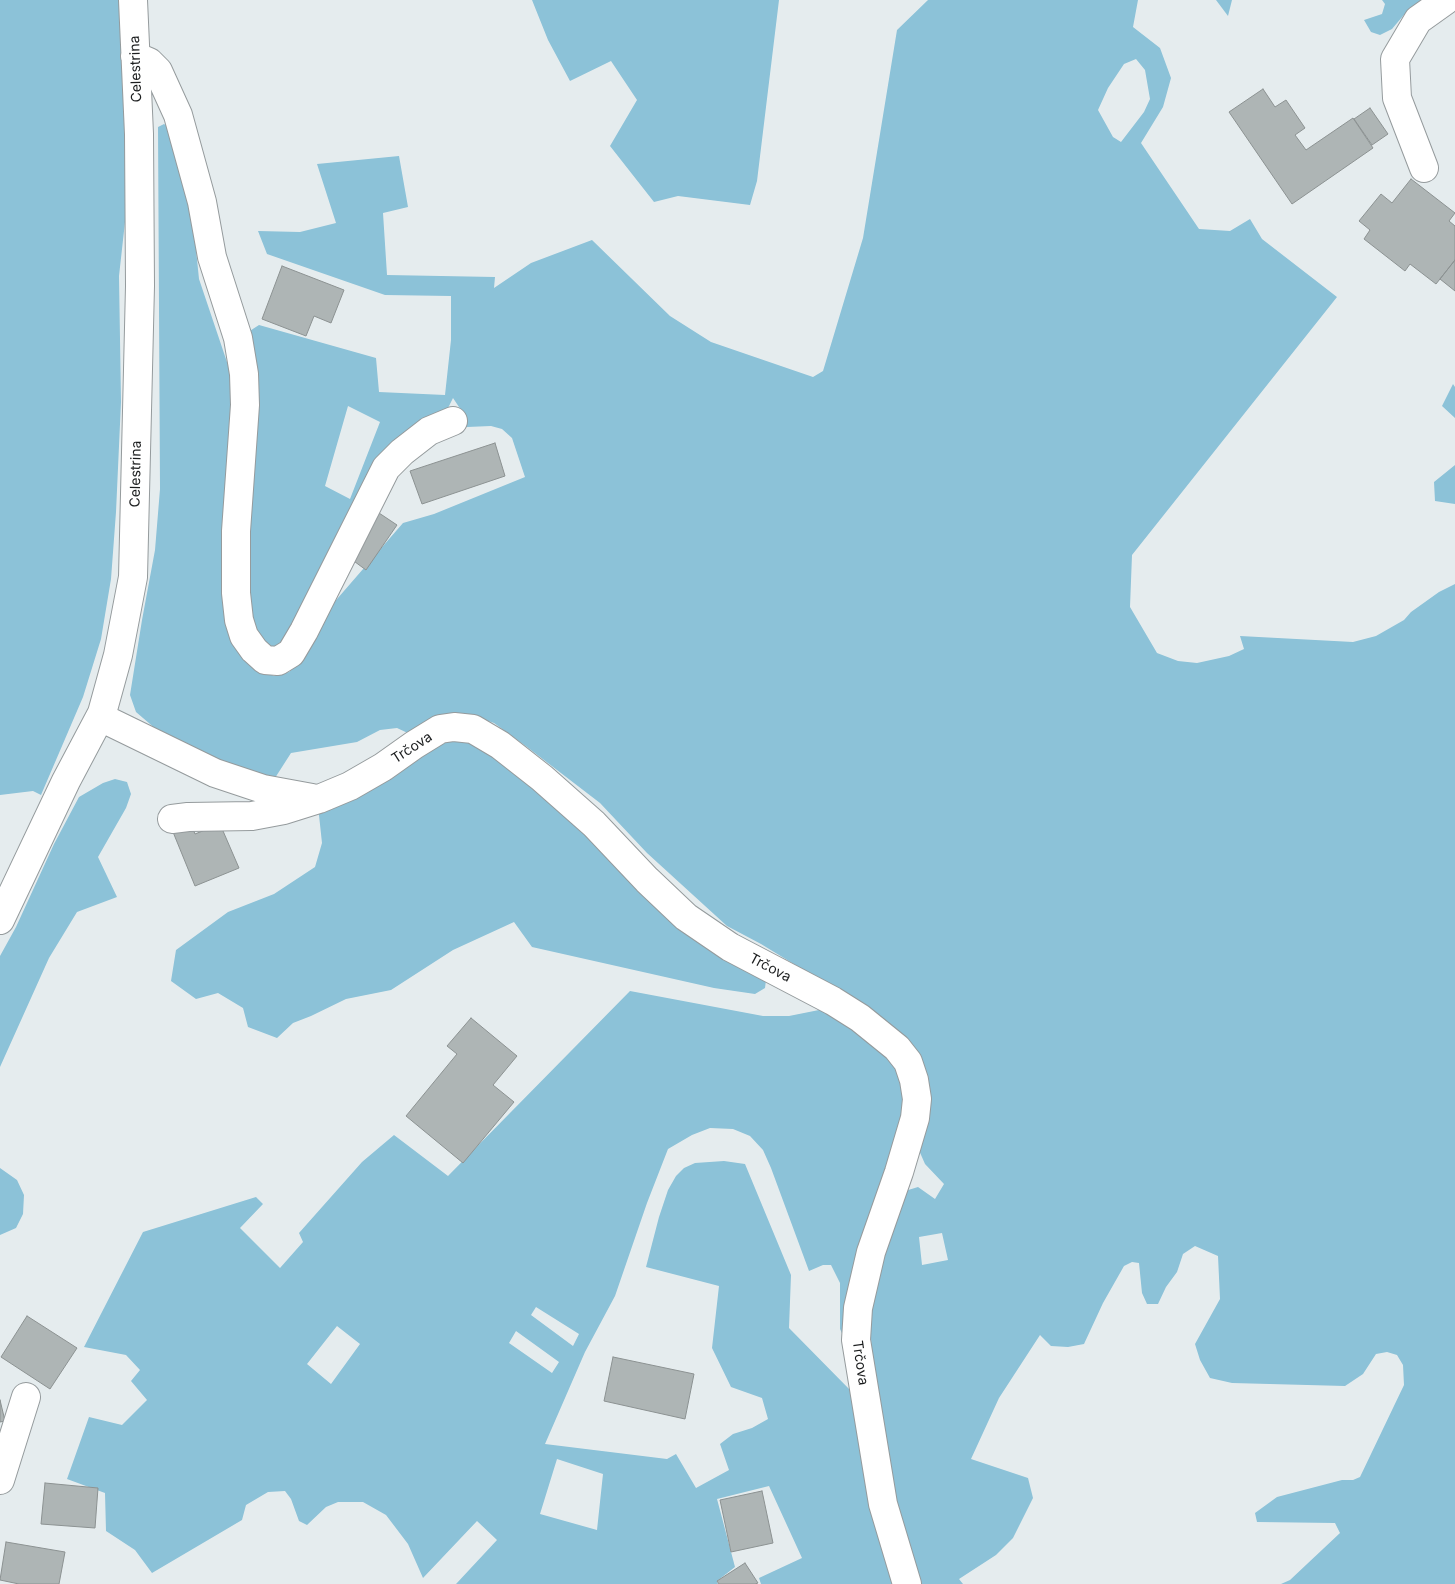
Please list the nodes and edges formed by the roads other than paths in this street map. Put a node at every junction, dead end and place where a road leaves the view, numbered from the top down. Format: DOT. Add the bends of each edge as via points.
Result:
graph roads {
  1 [pos="133,0"];
  2 [pos="1446,0"];
  3 [pos="136,56"];
  4 [pos="1424,168"];
  5 [pos="453,421"];
  6 [pos="100,717"];
  7 [pos="319,799"];
  8 [pos="172,819"];
  9 [pos="0,920"];
  10 [pos="26,1397"];
  11 [pos="0,1480"];
  12 [pos="907,1584"];
  1 -- 3 [label="street, Celestrina"];
  2 -- 4 [label="street" via="1418,20 1395,59 1397,98"];
  3 -- 5 [label="street" via="158,71 178,115 202,202 212,257 238,338 245,405 236,531 236,593 244,636 265,660 278,661 291,653 386,468 429,430"];
  3 -- 6 [label="street, Celestrina" via="140,286 133,577 118,655"];
  6 -- 7 [label="street" via="216,773 263,789"];
  6 -- 9 [label="street, Celestrina"];
  7 -- 8 [label="street, Trčova" via="252,816"];
  7 -- 12 [label="street, Trčova" via="358,782 440,730 454,727 472,729 500,746 594,824 686,917 730,947 833,1000 897,1048 908,1062 917,1099 915,1118 871,1252 858,1308 856,1340 883,1504"];
  10 -- 11 [label="street"];
}
